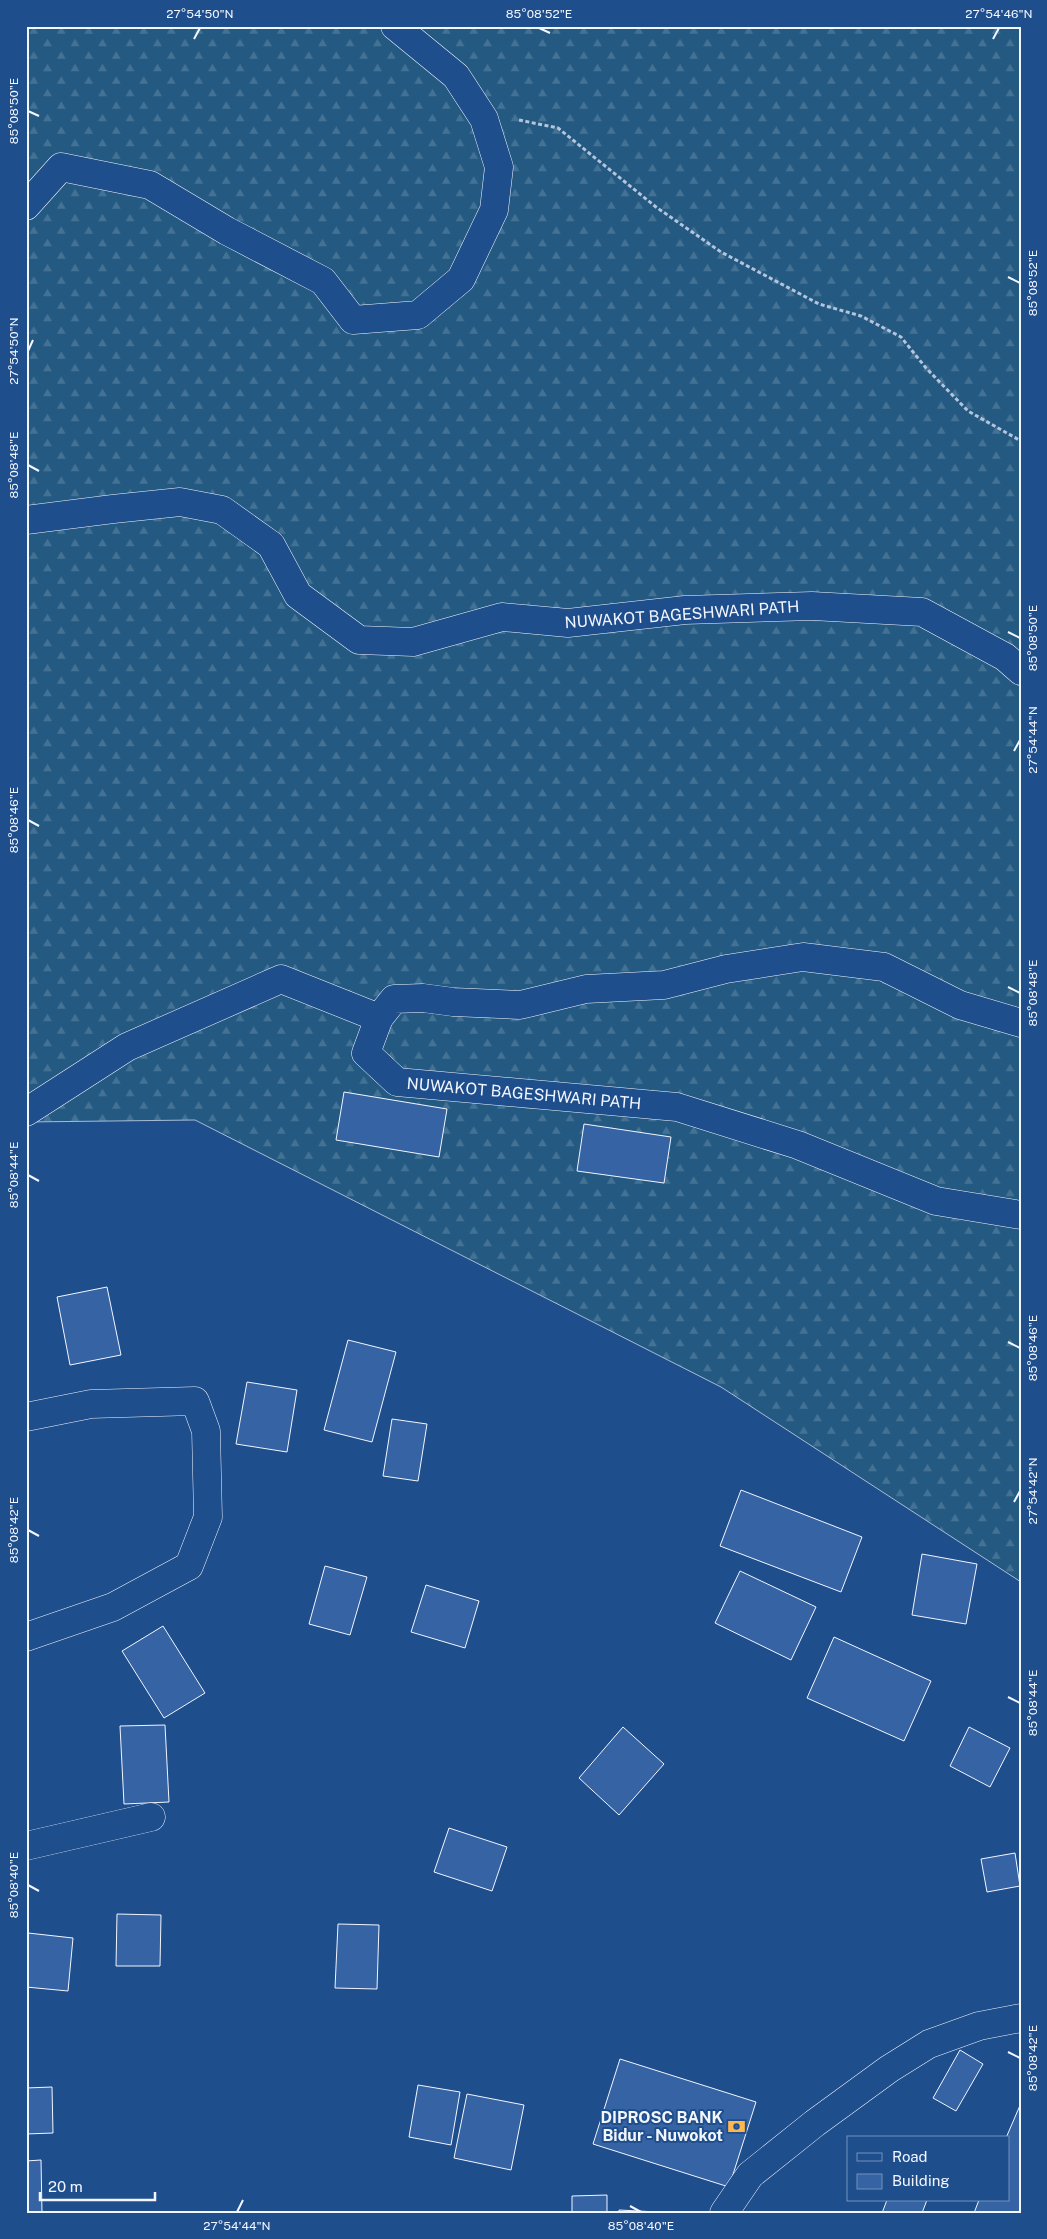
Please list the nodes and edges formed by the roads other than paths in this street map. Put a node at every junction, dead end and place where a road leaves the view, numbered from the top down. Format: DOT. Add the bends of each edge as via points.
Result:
graph roads {
  1 [pos="395,26"];
  2 [pos="26,206"];
  3 [pos="26,520"];
  4 [pos="1021,671"];
  5 [pos="379,1018"];
  6 [pos="1021,1023"];
  7 [pos="26,1112"];
  8 [pos="1021,1215"];
  9 [pos="26,1418"];
  10 [pos="26,1637"];
  11 [pos="151,1817"];
  12 [pos="26,1846"];
  13 [pos="1021,2018"];
  14 [pos="724,2213"];
  1 -- 2 [label="street" via="456,76 484,119 499,166 494,210 461,279 418,314 353,320 324,282 227,231 150,185 61,167"];
  3 -- 4 [label="street, NUWAKOT BAGESHWARI PATH" via="180,502 222,510 271,546 298,595 360,640 413,642 502,617 568,623 685,610 812,606 922,612 1005,657"];
  5 -- 6 [label="street, NUWAKOT BAGESHWARI PATH" via="394,999 520,1005 586,989 664,985 726,969 803,957 884,967 960,1005"];
  5 -- 7 [label="street" via="281,980 127,1047"];
  5 -- 8 [label="street, NUWAKOT BAGESHWARI PATH" via="366,1053 397,1082 677,1106 798,1145 936,1200"];
  9 -- 10 [label="street" via="91,1404 195,1401 206,1431 208,1518 189,1566 112,1607"];
  11 -- 12 [label="street"];
  13 -- 14 [label="street" via="979,2026 930,2044 889,2069 750,2175"];
}
